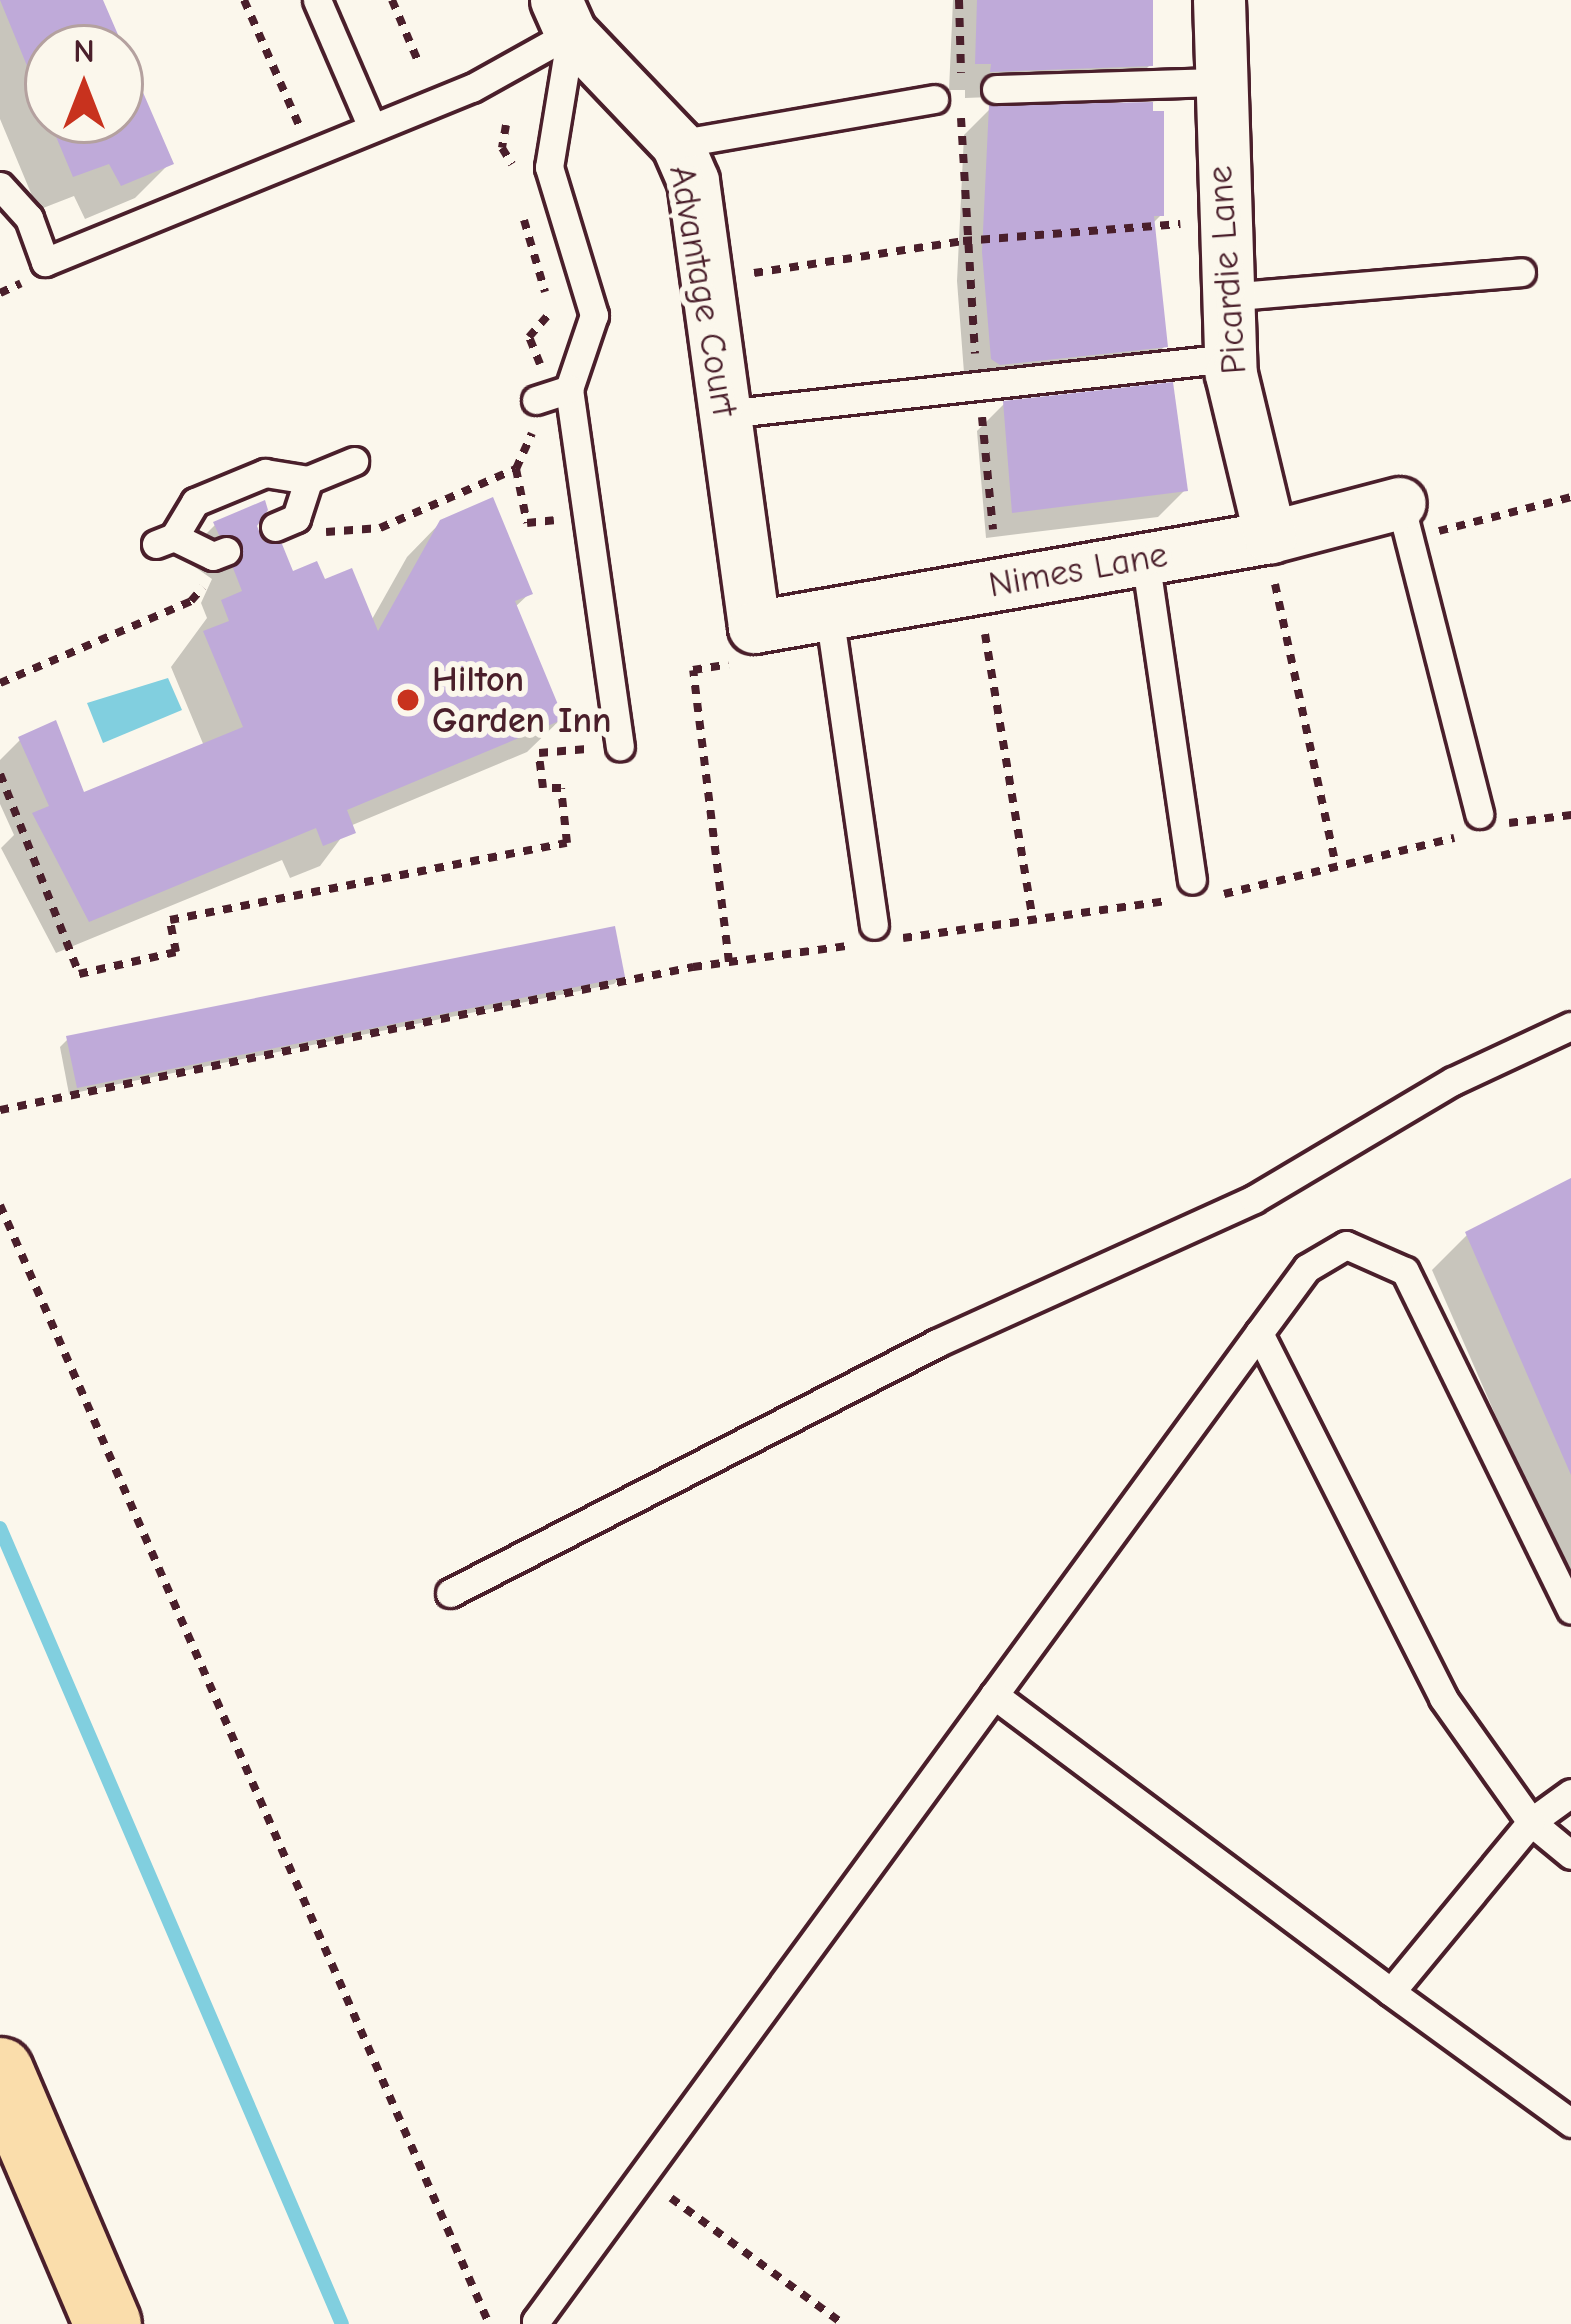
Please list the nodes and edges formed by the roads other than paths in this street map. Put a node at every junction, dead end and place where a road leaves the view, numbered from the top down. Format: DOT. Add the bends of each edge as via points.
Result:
graph roads {
  1 [pos="317,0"];
  2 [pos="1219,0"];
  3 [pos="563,17"];
  4 [pos="1218,82"];
  5 [pos="996,89"];
  6 [pos="948,93"];
  7 [pos="372,127"];
  8 [pos="677,144"];
  9 [pos="0,186"];
  10 [pos="1521,272"];
  11 [pos="1226,297"];
  12 [pos="1229,358"];
  13 [pos="569,389"];
  14 [pos="536,400"];
  15 [pos="724,414"];
  16 [pos="354,460"];
  17 [pos="308,480"];
  18 [pos="1404,521"];
  19 [pos="275,527"];
  20 [pos="226,551"];
  21 [pos="1145,558"];
  22 [pos="1276,566"];
  23 [pos="830,613"];
  24 [pos="744,645"];
  25 [pos="620,746"];
  26 [pos="1477,826"];
  27 [pos="1194,892"];
  28 [pos="879,936"];
  29 [pos="1571,1026"];
  30 [pos="1259,1333"];
  31 [pos="450,1593"];
  32 [pos="1571,1610"];
  33 [pos="994,1695"];
  34 [pos="1571,1792"];
  35 [pos="1531,1822"];
  36 [pos="1571,1855"];
  37 [pos="1391,1992"];
  38 [pos="0,2071"];
  39 [pos="1571,2122"];
  40 [pos="108,2324"];
  41 [pos="537,2324"];
  1 -- 7 [label="lane"];
  2 -- 4 [label="street, Picardie Lane"];
  3 -- 7 [label="lane" via="472,88"];
  3 -- 8 [label="street, Advantage Court"];
  3 -- 13 [label="lane" via="549,166 594,315"];
  4 -- 5 [label="lane"];
  4 -- 11 [label="street, Picardie Lane"];
  6 -- 8 [label="lane"];
  7 -- 9 [label="lane" via="44,262 29,218"];
  8 -- 15 [label="street, Advantage Court" via="693,181"];
  10 -- 11 [label="lane"];
  11 -- 12 [label="street, Picardie Lane"];
  12 -- 15 [label="lane"];
  12 -- 22 [label="street, Picardie Lane"];
  13 -- 14 [label="lane"];
  13 -- 25 [label="lane"];
  15 -- 24 [label="street, Advantage Court"];
  16 -- 17 [label="lane"];
  17 -- 19 [label="lane" via="296,518"];
  17 -- 20 [label="lane" via="265,472 196,502 165,540 213,556"];
  18 -- 22 [label="street, Nimes Lane"];
  18 -- 26 [label="lane"];
  21 -- 22 [label="street, Nimes Lane"];
  21 -- 23 [label="street, Nimes Lane"];
  21 -- 27 [label="lane"];
  23 -- 24 [label="street, Nimes Lane"];
  23 -- 28 [label="lane"];
  29 -- 31 [label="lane" via="1453,1081 1253,1199 937,1343"];
  30 -- 32 [label="lane" via="1306,1268 1346,1245 1405,1271"];
  30 -- 33 [label="lane"];
  30 -- 35 [label="lane" via="1443,1699"];
  33 -- 37 [label="lane"];
  33 -- 41 [label="lane"];
  34 -- 35 [label="lane"];
  35 -- 36 [label="lane"];
  35 -- 37 [label="lane"];
  37 -- 39 [label="lane"];
  38 -- 40 [label="highway"];
}
